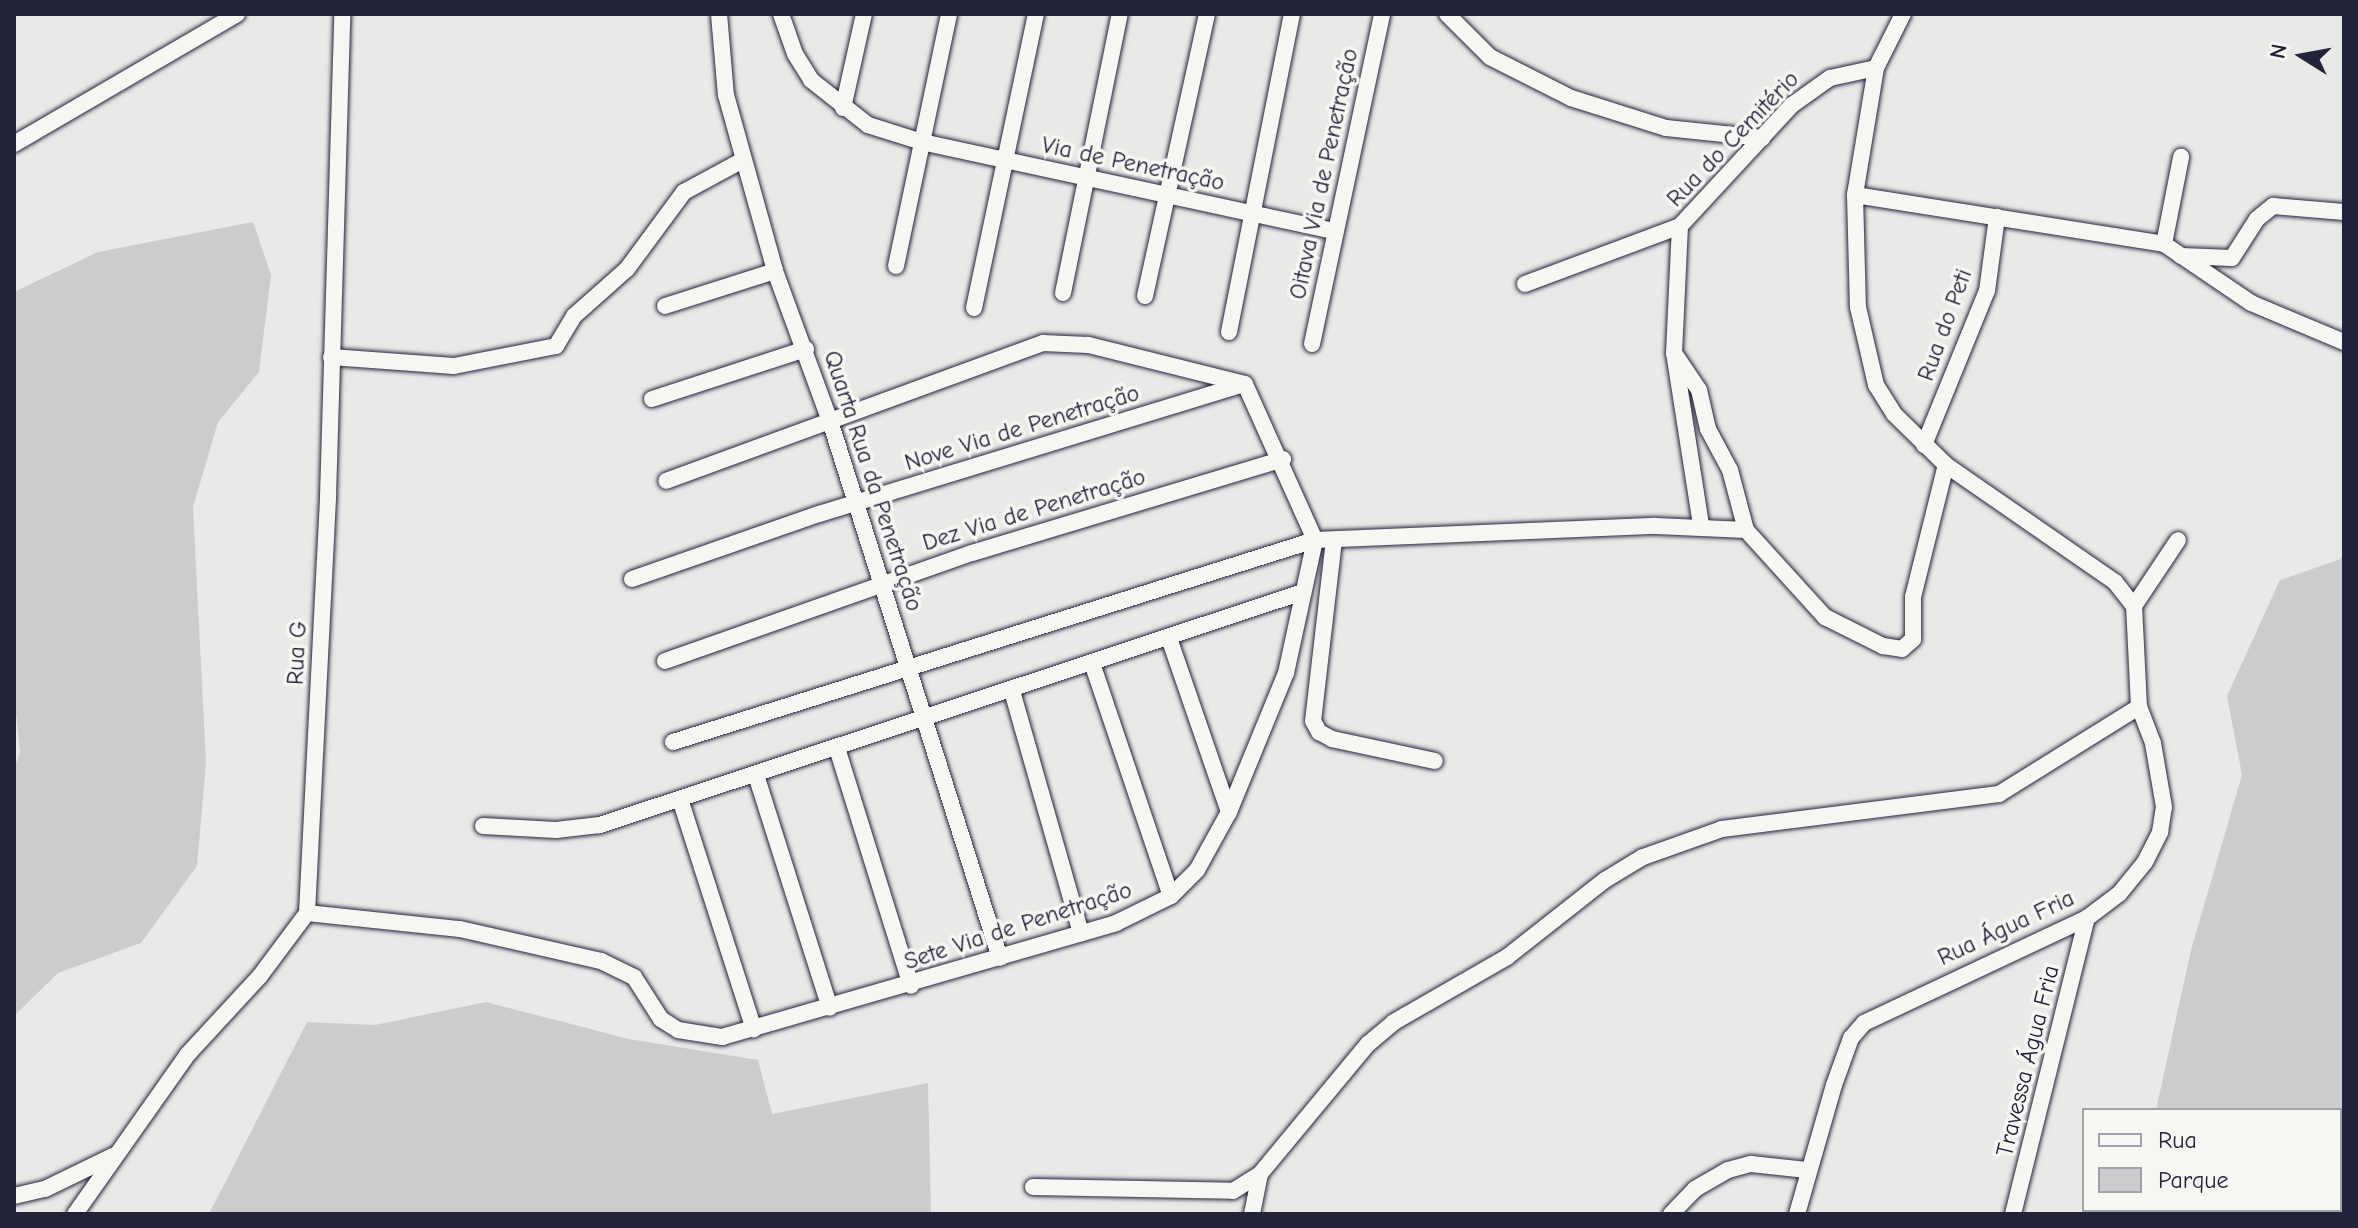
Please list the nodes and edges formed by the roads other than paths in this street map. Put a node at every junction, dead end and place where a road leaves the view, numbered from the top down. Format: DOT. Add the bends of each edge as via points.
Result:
graph roads {
  1 [pos="237,14"];
  2 [pos="342,14"];
  3 [pos="719,14"];
  4 [pos="781,14"];
  5 [pos="864,14"];
  6 [pos="949,14"];
  7 [pos="1036,14"];
  8 [pos="1120,14"];
  9 [pos="1207,14"];
  10 [pos="1292,14"];
  11 [pos="1382,14"];
  12 [pos="1447,14"];
  13 [pos="1903,14"];
  14 [pos="1876,68"];
  15 [pos="843,108"];
  16 [pos="1762,138"];
  17 [pos="922,142"];
  18 [pos="14,144"];
  19 [pos="2181,157"];
  20 [pos="743,160"];
  21 [pos="1003,160"];
  22 [pos="1088,179"];
  23 [pos="1855,195"];
  24 [pos="1168,198"];
  25 [pos="2344,212"];
  26 [pos="1252,214"];
  27 [pos="1997,217"];
  28 [pos="1680,226"];
  29 [pos="1334,231"];
  30 [pos="2164,244"];
  31 [pos="2178,255"];
  32 [pos="896,266"];
  33 [pos="775,271"];
  34 [pos="1525,284"];
  35 [pos="1063,293"];
  36 [pos="1145,296"];
  37 [pos="665,306"];
  38 [pos="974,308"];
  39 [pos="1229,332"];
  40 [pos="2344,342"];
  41 [pos="1312,344"];
  42 [pos="806,349"];
  43 [pos="1674,353"];
  44 [pos="331,357"];
  45 [pos="1245,384"];
  46 [pos="652,399"];
  47 [pos="831,424"];
  48 [pos="1924,445"];
  49 [pos="1283,459"];
  50 [pos="1946,465"];
  51 [pos="666,481"];
  52 [pos="855,505"];
  53 [pos="1701,525"];
  54 [pos="1746,530"];
  55 [pos="1315,540"];
  56 [pos="1334,540"];
  57 [pos="2178,540"];
  58 [pos="632,579"];
  59 [pos="882,583"];
  60 [pos="1303,592"];
  61 [pos="2134,606"];
  62 [pos="1169,638"];
  63 [pos="665,661"];
  64 [pos="1092,663"];
  65 [pos="907,665"];
  66 [pos="1012,691"];
  67 [pos="2139,707"];
  68 [pos="927,720"];
  69 [pos="673,742"];
  70 [pos="837,748"];
  71 [pos="1435,761"];
  72 [pos="756,775"];
  73 [pos="680,799"];
  74 [pos="1229,812"];
  75 [pos="483,826"];
  76 [pos="1171,896"];
  77 [pos="307,913"];
  78 [pos="2087,918"];
  79 [pos="1081,933"];
  80 [pos="1000,958"];
  81 [pos="911,986"];
  82 [pos="830,1008"];
  83 [pos="754,1029"];
  84 [pos="114,1156"];
  85 [pos="1807,1170"];
  86 [pos="1260,1174"];
  87 [pos="1033,1187"];
  88 [pos="14,1196"];
  89 [pos="75,1214"];
  90 [pos="1252,1214"];
  91 [pos="1671,1214"];
  92 [pos="1797,1214"];
  93 [pos="2013,1214"];
  1 -- 18 [label="street"];
  2 -- 44 [label="street, Rua G"];
  3 -- 20 [label="street, Quarta Rua da Penetração" via="726,95"];
  4 -- 15 [label="street, Via de Penetração" via="811,80"];
  5 -- 15 [label="street"];
  6 -- 17 [label="street"];
  7 -- 21 [label="street"];
  8 -- 22 [label="street"];
  9 -- 24 [label="street"];
  10 -- 26 [label="street"];
  11 -- 29 [label="street, Oitava Via de Penetração"];
  12 -- 16 [label="street" via="1490,57 1571,98 1666,128"];
  13 -- 14 [label="street"];
  14 -- 16 [label="street, Rua do Cemitério" via="1815,86"];
  14 -- 23 [label="street"];
  15 -- 17 [label="street, Via de Penetração" via="868,125"];
  16 -- 28 [label="street, Rua do Cemitério"];
  17 -- 21 [label="street, Via de Penetração"];
  17 -- 32 [label="street"];
  19 -- 30 [label="street"];
  20 -- 33 [label="street, Quarta Rua da Penetração"];
  20 -- 44 [label="street" via="684,192 627,269 574,316 556,346 454,366"];
  21 -- 22 [label="street, Via de Penetração"];
  21 -- 38 [label="street"];
  22 -- 24 [label="street, Via de Penetração"];
  22 -- 35 [label="street"];
  23 -- 27 [label="street"];
  23 -- 48 [label="street" via="1855,278 1868,362 1886,403"];
  24 -- 26 [label="street, Via de Penetração"];
  24 -- 36 [label="street"];
  25 -- 31 [label="street" via="2273,206 2257,219 2232,258"];
  26 -- 29 [label="street, Via de Penetração"];
  26 -- 39 [label="street"];
  27 -- 30 [label="street"];
  27 -- 48 [label="street, Rua do Peti" via="1987,291"];
  28 -- 34 [label="street"];
  28 -- 43 [label="street, Rua do Cemitério"];
  29 -- 41 [label="street, Oitava Via de Penetração"];
  30 -- 31 [label="street"];
  31 -- 40 [label="street" via="2251,303"];
  33 -- 37 [label="street"];
  33 -- 42 [label="street, Quarta Rua da Penetração"];
  42 -- 46 [label="street"];
  42 -- 47 [label="street, Quarta Rua da Penetração"];
  43 -- 53 [label="street, Rua do Cemitério"];
  43 -- 54 [label="street" via="1699,390"];
  44 -- 77 [label="street, Rua G"];
  45 -- 47 [label="street" via="1058,341 976,365"];
  45 -- 49 [label="street"];
  45 -- 52 [label="street, Nove Via de Penetração"];
  47 -- 51 [label="street"];
  47 -- 52 [label="street, Quarta Rua da Penetração"];
  48 -- 50 [label="street"];
  49 -- 55 [label="street"];
  49 -- 59 [label="street, Dez Via de Penetração"];
  50 -- 54 [label="street" via="1913,597 1913,639 1904,648 1894,649 1825,617"];
  50 -- 61 [label="street" via="2124,588"];
  52 -- 58 [label="street, Nove Via de Penetração"];
  52 -- 59 [label="street, Quarta Rua da Penetração"];
  53 -- 54 [label="street"];
  53 -- 56 [label="street"];
  55 -- 56 [label="street"];
  55 -- 60 [label="street, Sete Via de Penetração"];
  55 -- 65 [label="street"];
  56 -- 71 [label="street" via="1313,721 1332,739"];
  57 -- 61 [label="street"];
  59 -- 63 [label="street, Dez Via de Penetração"];
  59 -- 65 [label="street, Quarta Rua da Penetração"];
  60 -- 62 [label="street"];
  60 -- 74 [label="street, Sete Via de Penetração" via="1286,673"];
  61 -- 67 [label="street, Rua Água Fria"];
  62 -- 64 [label="street"];
  62 -- 74 [label="street"];
  64 -- 66 [label="street"];
  64 -- 76 [label="street"];
  65 -- 68 [label="street, Quarta Rua da Penetração"];
  65 -- 69 [label="street"];
  66 -- 68 [label="street"];
  66 -- 79 [label="street"];
  67 -- 78 [label="street, Rua Água Fria" via="2162,786 2160,832 2145,862 2119,894"];
  67 -- 86 [label="street" via="1999,794 1722,829 1643,857 1507,957 1385,1029"];
  68 -- 70 [label="street"];
  68 -- 80 [label="street, Quarta Rua da Penetração"];
  70 -- 72 [label="street"];
  70 -- 81 [label="street"];
  72 -- 73 [label="street"];
  72 -- 82 [label="street"];
  73 -- 75 [label="street" via="586,829"];
  73 -- 83 [label="street"];
  74 -- 76 [label="street, Sete Via de Penetração" via="1197,870"];
  76 -- 79 [label="street, Sete Via de Penetração" via="1116,923"];
  77 -- 83 [label="street, Sete Via de Penetração" via="460,929 601,961 634,977 661,1019 678,1030 722,1037"];
  77 -- 84 [label="street" via="260,976 188,1054"];
  78 -- 85 [label="street, Rua Água Fria" via="1864,1023 1851,1038"];
  78 -- 93 [label="street, Travessa Água Fria"];
  79 -- 80 [label="street, Sete Via de Penetração"];
  80 -- 81 [label="street, Sete Via de Penetração"];
  81 -- 82 [label="street, Sete Via de Penetração"];
  82 -- 83 [label="street, Sete Via de Penetração"];
  84 -- 88 [label="street" via="45,1189"];
  84 -- 89 [label="street"];
  85 -- 91 [label="street" via="1751,1164 1728,1170 1695,1189"];
  85 -- 92 [label="street, Rua Água Fria"];
  86 -- 87 [label="street" via="1220,1193"];
  86 -- 90 [label="street"];
}
